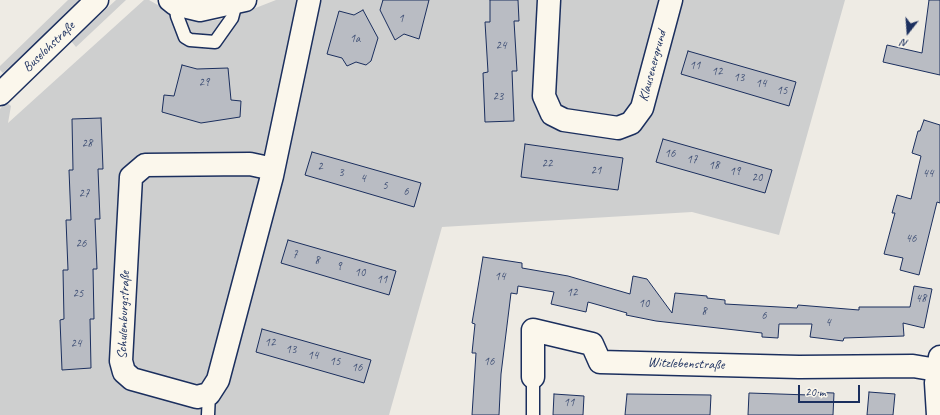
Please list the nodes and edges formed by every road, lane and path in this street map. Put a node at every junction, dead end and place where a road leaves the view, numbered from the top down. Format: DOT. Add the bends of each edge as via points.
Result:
graph roads {
  1 [pos="98,0"];
  2 [pos="309,0"];
  3 [pos="549,0"];
  4 [pos="671,0"];
  5 [pos="172,2"];
  6 [pos="241,2"];
  7 [pos="0,94"];
  8 [pos="273,169"];
  9 [pos="938,364"];
  10 [pos="533,377"];
  11 [pos="208,405"];
  12 [pos="533,415"];
  13 [pos="938,415"];
  1 -- 7 [label="street, Buselohstraße"];
  2 -- 8 [label="street, Schulenburgstraße"];
  3 -- 4 [label="street, Klausenergrund" via="544,96 552,114 564,120 618,128 631,123 642,108"];
  5 -- 6 [label="street" via="200,10"];
  5 -- 6 [label="lane" via="185,37 190,40 215,42"];
  8 -- 11 [label="street, Schulenburgstraße" via="218,380"];
  8 -- 11 [label="street, Schulenburgstraße" via="250,164 145,165 131,177 122,360 124,372 132,379 197,397"];
  9 -- 10 [label="street, Witzlebenstraße" via="799,367 600,362 592,344 533,330"];
  9 -- 13 [label="street"];
  10 -- 12 [label="lane, Witzlebenstraße"];
}
